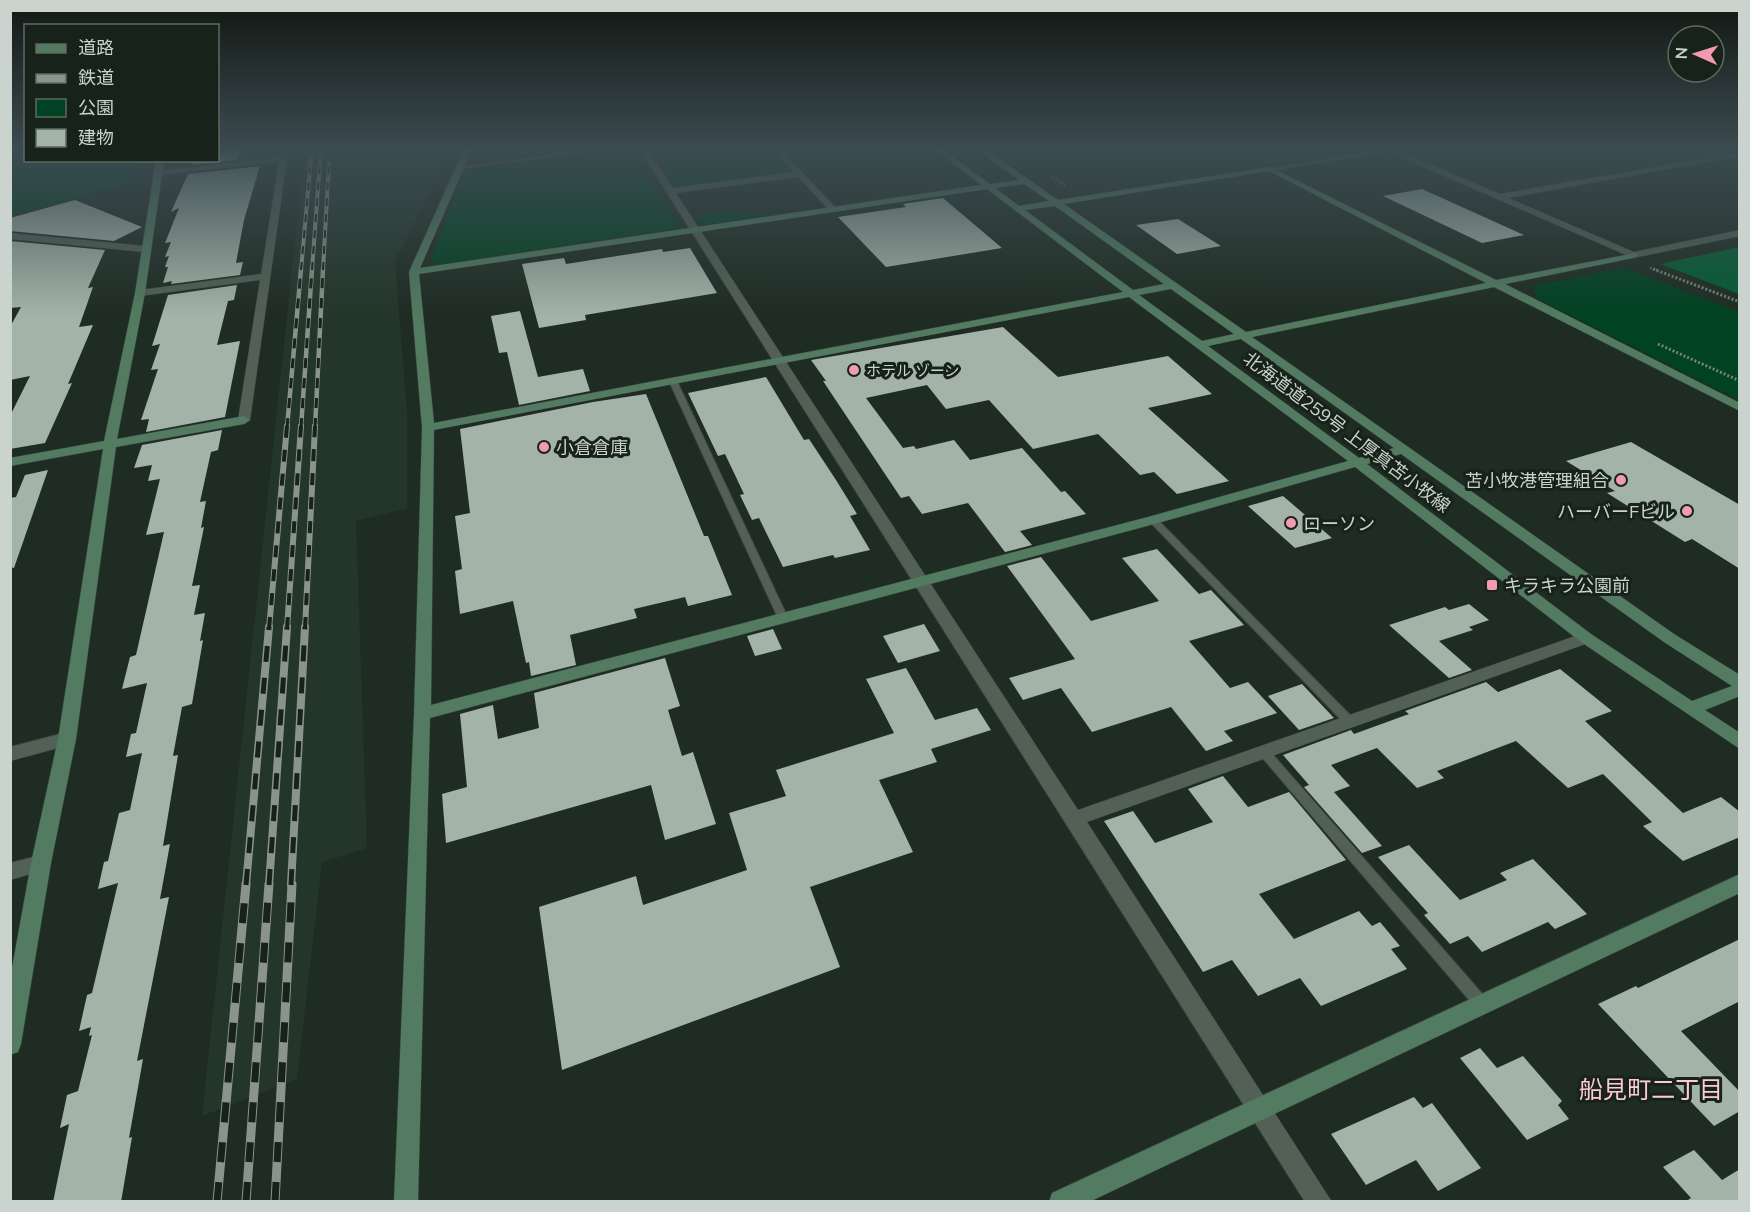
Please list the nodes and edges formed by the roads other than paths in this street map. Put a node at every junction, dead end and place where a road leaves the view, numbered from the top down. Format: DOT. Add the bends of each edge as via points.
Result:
graph roads {
  1 [pos="153,204"];
  2 [pos="277,204"];
  3 [pos="444,204"];
  4 [pos="679,204"];
  5 [pos="828,204"];
  6 [pos="871,204"];
  7 [pos="1011,204"];
  8 [pos="1047,204"];
  9 [pos="1059,204"];
  10 [pos="1337,204"];
  11 [pos="1514,204"];
  12 [pos="1017,208"];
  13 [pos="833,209"];
  14 [pos="696,230"];
  15 [pos="1740,232"];
  16 [pos="10,236"];
  17 [pos="145,249"];
  18 [pos="1633,255"];
  19 [pos="414,272"];
  20 [pos="266,276"];
  21 [pos="1494,284"];
  22 [pos="1175,285"];
  23 [pos="140,293"];
  24 [pos="1130,294"];
  25 [pos="1245,335"];
  26 [pos="1198,345"];
  27 [pos="780,361"];
  28 [pos="673,381"];
  29 [pos="1740,408"];
  30 [pos="428,428"];
  31 [pos="110,444"];
  32 [pos="1405,449"];
  33 [pos="10,462"];
  34 [pos="1358,463"];
  35 [pos="1153,520"];
  36 [pos="922,582"];
  37 [pos="783,618"];
  38 [pos="1586,638"];
  39 [pos="1740,683"];
  40 [pos="1740,689"];
  41 [pos="1690,709"];
  42 [pos="422,714"];
  43 [pos="1350,722"];
  44 [pos="67,739"];
  45 [pos="1740,742"];
  46 [pos="1264,752"];
  47 [pos="10,754"];
  48 [pos="1074,819"];
  49 [pos="41,863"];
  50 [pos="10,872"];
  51 [pos="1740,883"];
  52 [pos="1481,1003"];
  53 [pos="10,1044"];
  54 [pos="1260,1107"];
  55 [pos="406,1202"];
  56 [pos="1061,1202"];
  57 [pos="1320,1202"];
  1 -- 17 [label="street"];
  2 -- 20 [label="street"];
  3 -- 19 [label="street"];
  4 -- 14 [label="street"];
  5 -- 13 [label="street"];
  6 -- 13 [label="street"];
  7 -- 12 [label="street, 北海道道259号 上厚真苫小牧線"];
  8 -- 12 [label="street"];
  9 -- 22 [label="street, 北海道道259号 上厚真苫小牧線"];
  10 -- 21 [label="street"];
  11 -- 18 [label="street"];
  12 -- 24 [label="street, 北海道道259号 上厚真苫小牧線"];
  13 -- 14 [label="street"];
  14 -- 19 [label="street"];
  14 -- 27 [label="street"];
  15 -- 18 [label="street"];
  16 -- 17 [label="street"];
  17 -- 23 [label="street"];
  18 -- 21 [label="street"];
  19 -- 30 [label="street"];
  20 -- 23 [label="street"];
  20 -- 31 [label="street" via="244,420"];
  21 -- 25 [label="street"];
  21 -- 29 [label="street"];
  22 -- 24 [label="street"];
  22 -- 25 [label="street, 北海道道259号 上厚真苫小牧線"];
  23 -- 31 [label="street"];
  24 -- 26 [label="street, 北海道道259号 上厚真苫小牧線"];
  24 -- 27 [label="street"];
  25 -- 26 [label="street"];
  25 -- 32 [label="street, 北海道道259号 上厚真苫小牧線"];
  26 -- 34 [label="street, 北海道道259号 上厚真苫小牧線"];
  27 -- 28 [label="street"];
  27 -- 36 [label="street"];
  28 -- 30 [label="street"];
  28 -- 37 [label="lane"];
  30 -- 42 [label="street"];
  31 -- 33 [label="street"];
  31 -- 44 [label="street"];
  32 -- 34 [label="street"];
  32 -- 39 [label="street, 北海道道259号 上厚真苫小牧線" via="1669,638"];
  34 -- 35 [label="street"];
  34 -- 38 [label="street, 北海道道259号 上厚真苫小牧線"];
  35 -- 36 [label="street"];
  35 -- 43 [label="lane"];
  36 -- 37 [label="street"];
  36 -- 48 [label="street"];
  37 -- 42 [label="street"];
  38 -- 41 [label="street, 北海道道259号 上厚真苫小牧線"];
  38 -- 43 [label="street"];
  40 -- 41 [label="street"];
  41 -- 45 [label="street, 北海道道259号 上厚真苫小牧線"];
  42 -- 55 [label="street"];
  43 -- 46 [label="street"];
  44 -- 47 [label="street"];
  44 -- 49 [label="street"];
  46 -- 48 [label="street"];
  46 -- 52 [label="lane"];
  48 -- 54 [label="street"];
  49 -- 50 [label="street"];
  49 -- 53 [label="street"];
  51 -- 52 [label="street"];
  52 -- 54 [label="street"];
  54 -- 56 [label="street"];
  54 -- 57 [label="street"];
}
